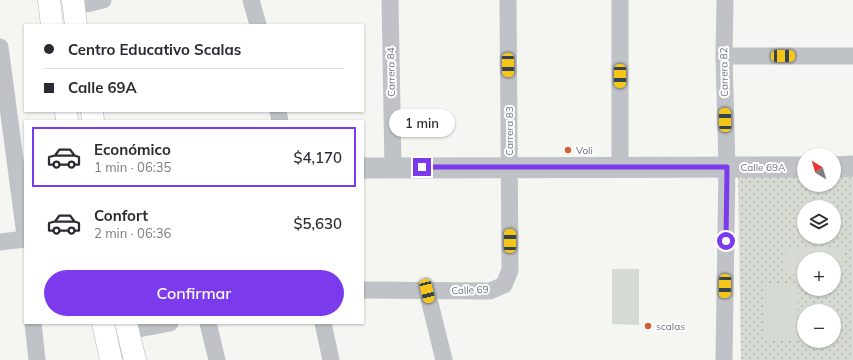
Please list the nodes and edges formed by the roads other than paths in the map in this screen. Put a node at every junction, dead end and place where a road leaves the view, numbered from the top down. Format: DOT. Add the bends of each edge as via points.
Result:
graph roads {
  1 [pos="49,0"];
  2 [pos="103,0"];
  3 [pos="251,0"];
  4 [pos="390,0"];
  5 [pos="508,0"];
  6 [pos="620,0"];
  7 [pos="725,0"];
  8 [pos="74,11"];
  9 [pos="52,24"];
  10 [pos="258,24"];
  11 [pos="0,47"];
  12 [pos="724,56"];
  13 [pos="853,56"];
  14 [pos="853,166"];
  15 [pos="393,167"];
  16 [pos="620,167"];
  17 [pos="727,167"];
  18 [pos="797,167"];
  19 [pos="841,167"];
  20 [pos="364,168"];
  21 [pos="509,168"];
  22 [pos="24,227"];
  23 [pos="24,239"];
  24 [pos="0,242"];
  25 [pos="504,285"];
  26 [pos="364,290"];
  27 [pos="427,291"];
  28 [pos="33,324"];
  29 [pos="103,324"];
  30 [pos="159,324"];
  31 [pos="208,324"];
  32 [pos="323,324"];
  33 [pos="127,327"];
  34 [pos="37,360"];
  35 [pos="111,360"];
  36 [pos="135,360"];
  37 [pos="217,360"];
  38 [pos="330,360"];
  39 [pos="444,360"];
  40 [pos="724,360"];
  1 -- 9 [label="main road"];
  2 -- 8 [label="street"];
  3 -- 10 [label="street"];
  4 -- 15 [label="street, Carrera 84"];
  5 -- 21 [label="street, Carrera 83"];
  6 -- 16 [label="street"];
  7 -- 12 [label="street, Carrera 82"];
  11 -- 22 [label="street"];
  12 -- 13 [label="street"];
  12 -- 17 [label="street, Carrera 82"];
  14 -- 19 [label="street"];
  15 -- 20 [label="street, Calle 69A"];
  15 -- 21 [label="street, Calle 69A"];
  16 -- 17 [label="street, Calle 69A"];
  16 -- 21 [label="street, Calle 69A"];
  17 -- 18 [label="street, Calle 69A"];
  17 -- 40 [label="street, Carrera 82"];
  21 -- 25 [label="street, Carrera 83" via="510,270"];
  23 -- 24 [label="street"];
  25 -- 27 [label="street, Calle 69" via="490,291"];
  26 -- 27 [label="street, Calle 69"];
  27 -- 39 [label="street"];
  28 -- 34 [label="street"];
  29 -- 35 [label="main road"];
  30 -- 33 [label="street"];
  31 -- 37 [label="street"];
  32 -- 38 [label="street"];
  33 -- 36 [label="main road"];
}
